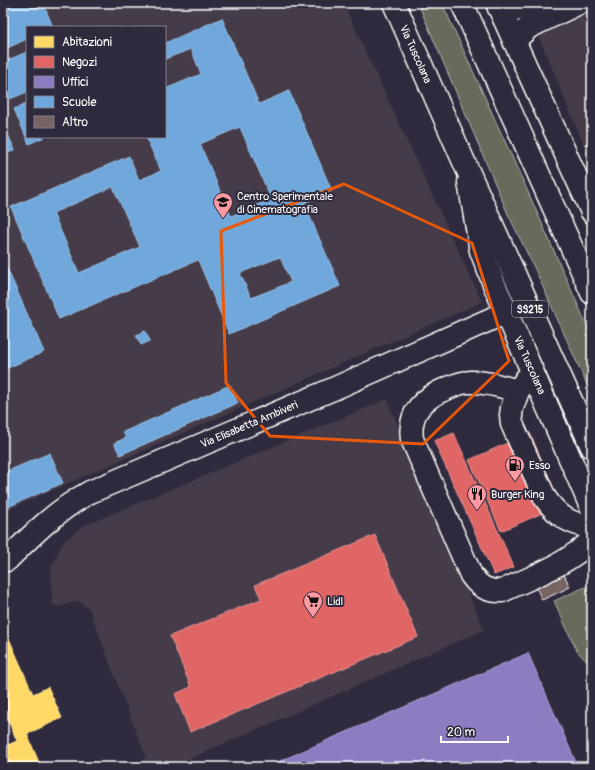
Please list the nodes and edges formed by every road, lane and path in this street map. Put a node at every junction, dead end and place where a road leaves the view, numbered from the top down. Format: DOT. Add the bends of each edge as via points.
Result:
graph roads {
  1 [pos="394,3"];
  2 [pos="462,3"];
  3 [pos="474,3"];
  4 [pos="537,3"];
  5 [pos="579,3"];
  6 [pos="498,5"];
  7 [pos="514,41"];
  8 [pos="479,42"];
  9 [pos="468,171"];
  10 [pos="592,212"];
  11 [pos="592,293"];
  12 [pos="507,312"];
  13 [pos="532,370"];
  14 [pos="518,391"];
  15 [pos="592,447"];
  16 [pos="592,509"];
  17 [pos="592,528"];
  18 [pos="592,540"];
  19 [pos="7,560"];
  1 -- 9 [label="street, Via Tuscolana / SS215"];
  2 -- 8 [label="street"];
  3 -- 8 [label="street"];
  4 -- 6 [label="street" via="515,10"];
  5 -- 7 [label="street" via="529,27"];
  6 -- 7 [label="street"];
  7 -- 10 [label="street"];
  8 -- 11 [label="street"];
  9 -- 12 [label="street, Via Tuscolana" via="481,251"];
  9 -- 15 [label="street, Via Tuscolana / SS215"];
  12 -- 13 [label="street, Via Tuscolana"];
  12 -- 19 [label="street, Via Elisabetta Ambiveri" via="90,492 48,520"];
  13 -- 14 [label="street"];
  13 -- 16 [label="street, Via Tuscolana"];
  14 -- 17 [label="street" via="512,408 512,424 545,498 564,518 574,524"];
  14 -- 18 [label="street" via="482,383 469,382 454,386 428,398 421,404 413,421 412,439 471,575 483,588 502,591 564,562"];
}
